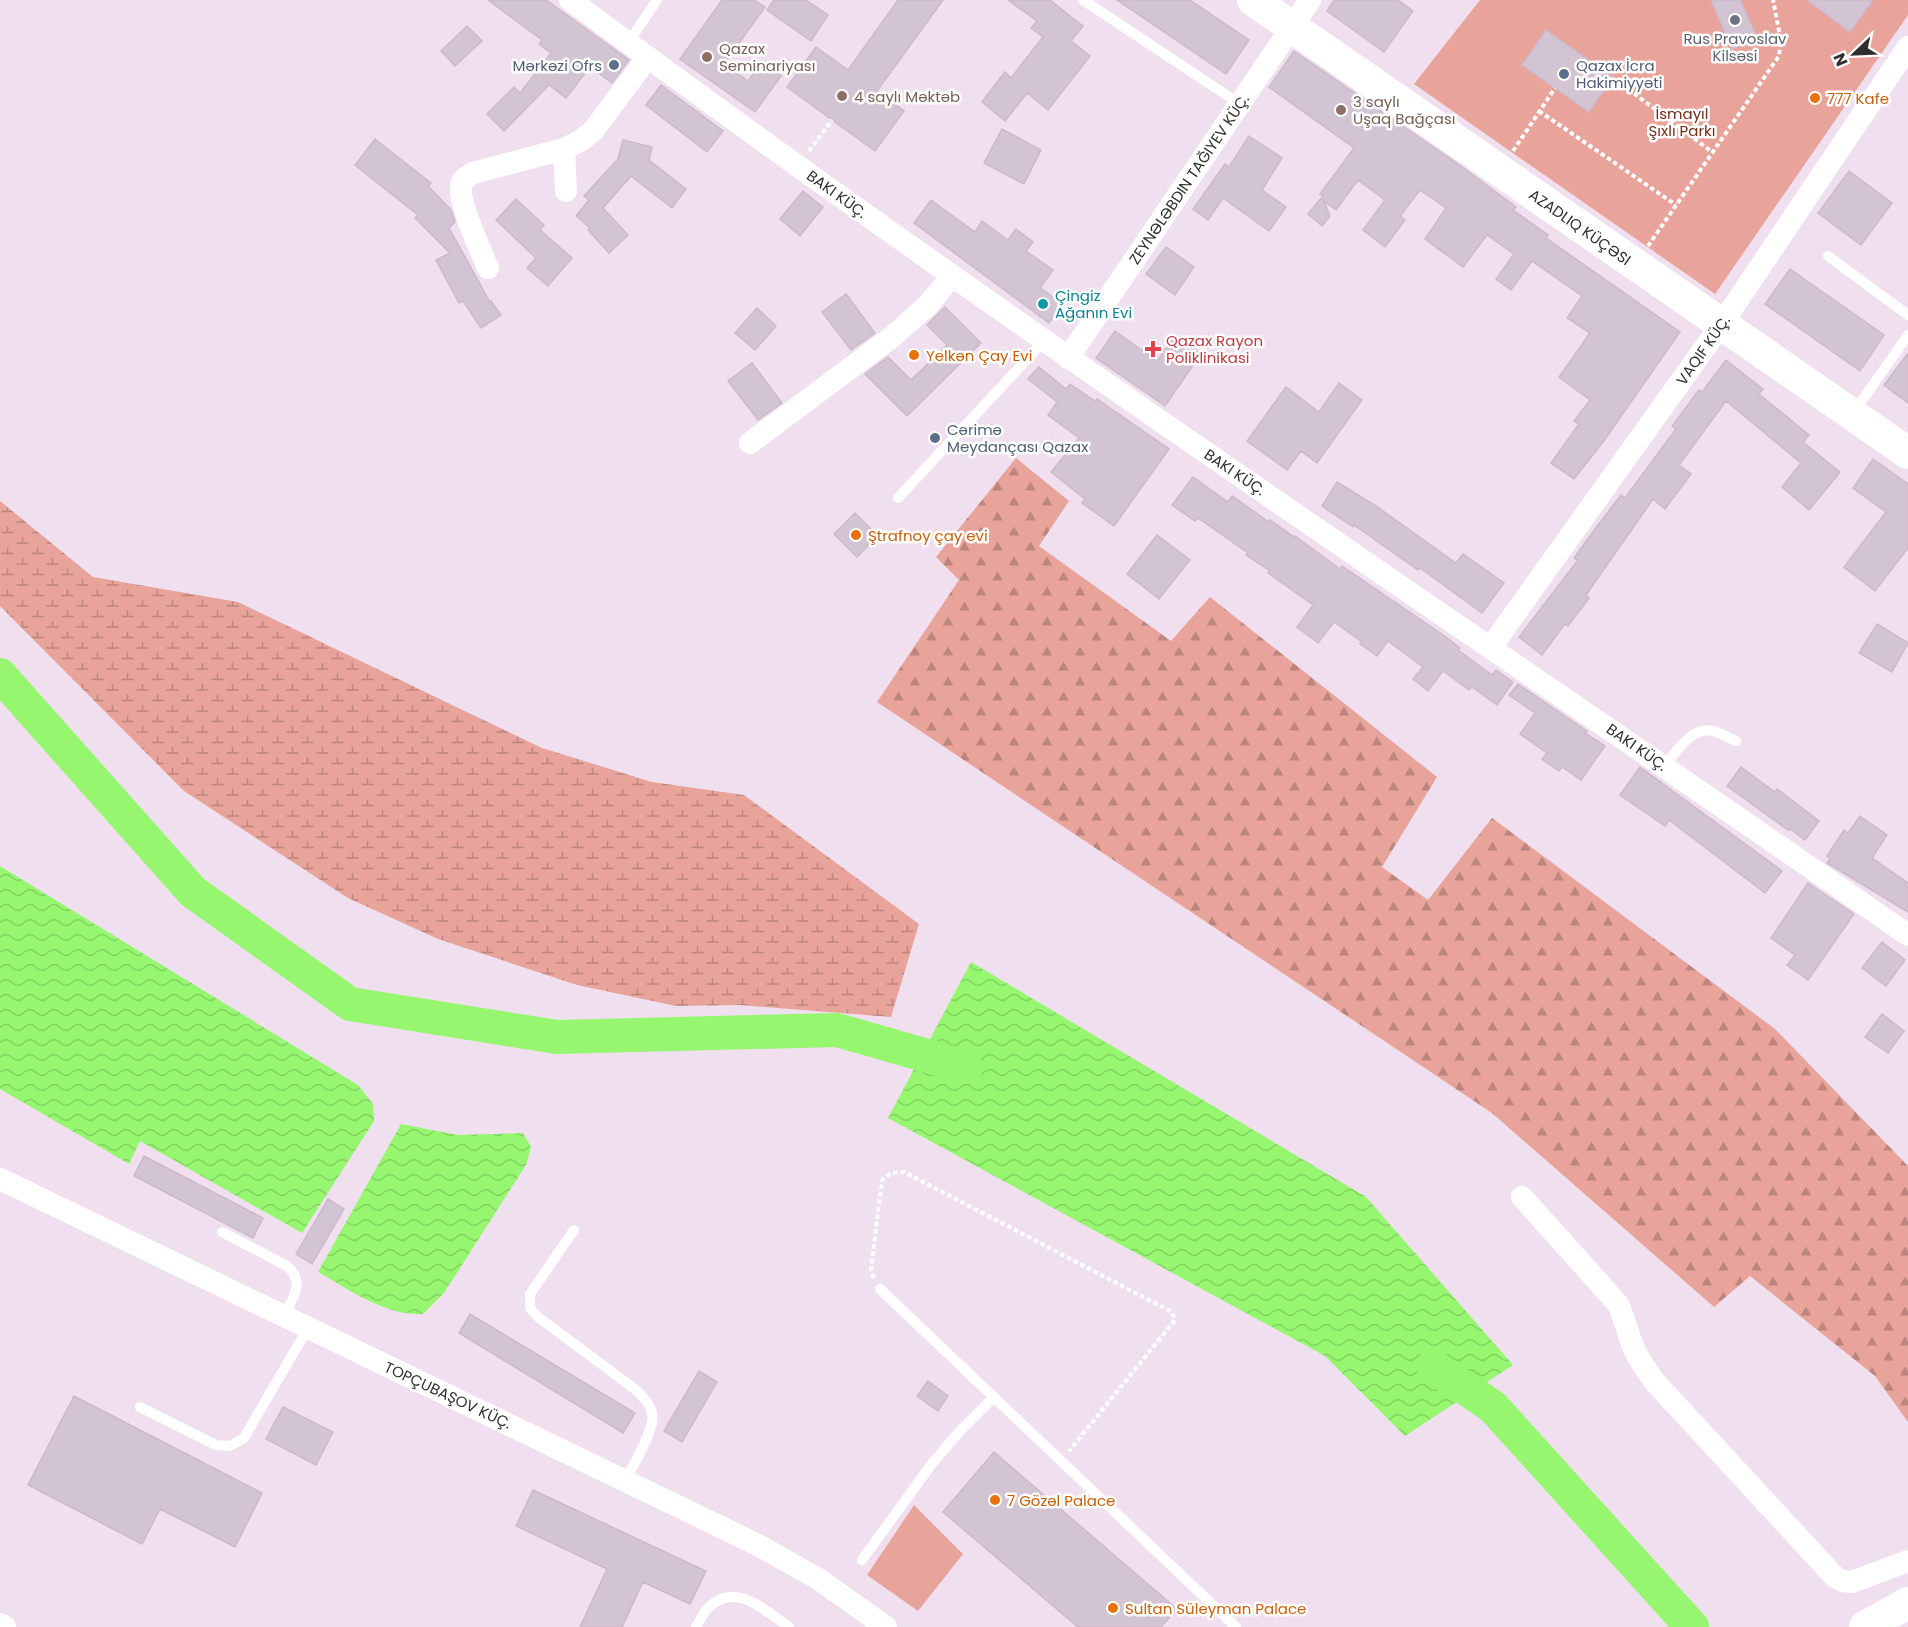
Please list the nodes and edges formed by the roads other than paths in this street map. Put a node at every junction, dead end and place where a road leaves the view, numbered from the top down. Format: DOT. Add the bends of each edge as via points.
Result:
graph roads {
  1 [pos="570,0"];
  2 [pos="657,0"];
  3 [pos="1083,0"];
  4 [pos="1253,0"];
  5 [pos="1310,0"];
  6 [pos="1292,26"];
  7 [pos="628,43"];
  8 [pos="1908,47"];
  9 [pos="648,57"];
  10 [pos="1239,104"];
  11 [pos="564,149"];
  12 [pos="566,191"];
  13 [pos="1828,256"];
  14 [pos="488,268"];
  15 [pos="952,276"];
  16 [pos="1908,315"];
  17 [pos="1721,325"];
  18 [pos="1908,334"];
  19 [pos="1044,341"];
  20 [pos="1068,358"];
  21 [pos="1853,415"];
  22 [pos="750,443"];
  23 [pos="1908,453"];
  24 [pos="898,498"];
  25 [pos="1491,647"];
  26 [pos="1736,741"];
  27 [pos="1664,766"];
  28 [pos="1908,934"];
  29 [pos="0,1179"];
  30 [pos="1522,1197"];
  31 [pos="574,1230"];
  32 [pos="222,1232"];
  33 [pos="880,1289"];
  34 [pos="284,1316"];
  35 [pos="308,1328"];
  36 [pos="994,1397"];
  37 [pos="140,1407"];
  38 [pos="626,1479"];
  39 [pos="862,1560"];
  40 [pos="1908,1561"];
  41 [pos="1908,1603"];
  42 [pos="1872,1623"];
  43 [pos="0,1624"];
  44 [pos="5,1627"];
  45 [pos="696,1627"];
  46 [pos="789,1627"];
  47 [pos="886,1627"];
  48 [pos="1236,1627"];
  1 -- 7 [label="street"];
  2 -- 7 [label="lane"];
  3 -- 10 [label="lane"];
  4 -- 6 [label="street"];
  5 -- 6 [label="street"];
  6 -- 10 [label="street"];
  6 -- 17 [label="street"];
  7 -- 9 [label="street"];
  8 -- 17 [label="street, VAQIF KÜÇ."];
  9 -- 11 [label="street" via="592,131"];
  9 -- 15 [label="street"];
  10 -- 20 [label="street"];
  11 -- 12 [label="street"];
  11 -- 14 [label="street" via="465,177 460,185 462,200"];
  13 -- 16 [label="lane"];
  15 -- 19 [label="street"];
  15 -- 22 [label="street" via="928,305 892,337"];
  17 -- 21 [label="street"];
  17 -- 25 [label="street, VAQIF KÜÇ."];
  18 -- 21 [label="lane"];
  19 -- 20 [label="street"];
  19 -- 24 [label="lane"];
  20 -- 25 [label="street"];
  21 -- 23 [label="street"];
  25 -- 27 [label="street"];
  26 -- 27 [label="lane" via="1714,731 1701,731 1691,735"];
  27 -- 28 [label="street"];
  29 -- 34 [label="street, TOPÇUBAŞOV KÜÇ."];
  30 -- 40 [label="street" via="1618,1304 1632,1344 1654,1381 1835,1577 1852,1582"];
  31 -- 38 [label="lane" via="530,1294 530,1308 647,1401 653,1415 651,1427"];
  32 -- 34 [label="lane" via="296,1274 298,1285"];
  33 -- 36 [label="lane"];
  34 -- 35 [label="street, TOPÇUBAŞOV KÜÇ."];
  35 -- 37 [label="lane" via="243,1438 230,1446 216,1445"];
  35 -- 38 [label="street, TOPÇUBAŞOV KÜÇ."];
  36 -- 39 [label="lane" via="931,1465"];
  36 -- 48 [label="lane"];
  38 -- 47 [label="street, TOPÇUBAŞOV KÜÇ." via="817,1578"];
  41 -- 42 [label="street"];
  43 -- 44 [label="street"];
  45 -- 46 [label="lane" via="708,1607 734,1595 746,1598"];
}
